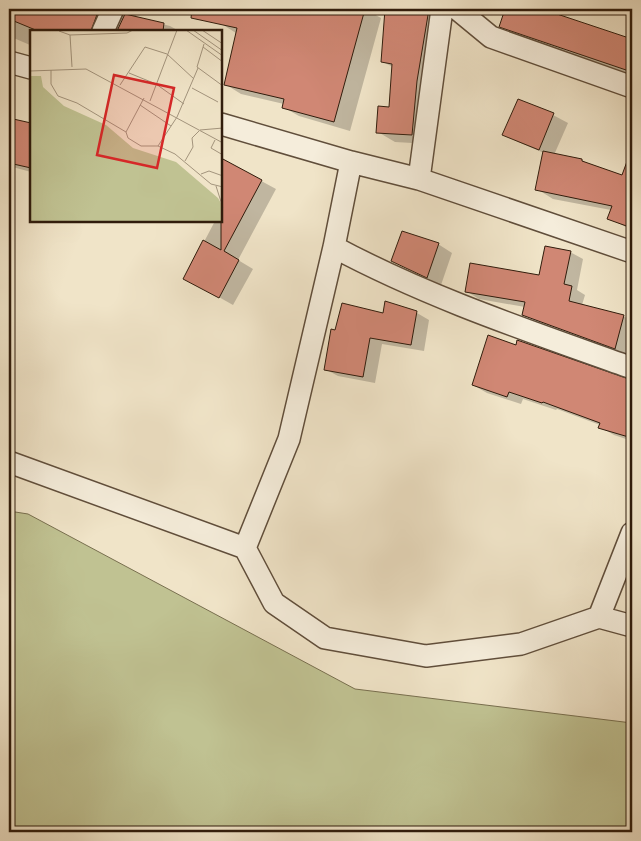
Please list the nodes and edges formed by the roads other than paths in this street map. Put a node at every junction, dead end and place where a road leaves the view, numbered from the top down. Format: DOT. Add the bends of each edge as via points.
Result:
graph roads {
  1 [pos="113,9"];
  2 [pos="442,9"];
  3 [pos="457,9"];
  4 [pos="102,30"];
  5 [pos="9,62"];
  6 [pos="30,68"];
  7 [pos="632,87"];
  8 [pos="222,124"];
  9 [pos="351,162"];
  10 [pos="419,179"];
  11 [pos="334,247"];
  12 [pos="632,252"];
  13 [pos="632,368"];
  14 [pos="9,462"];
  15 [pos="632,533"];
  16 [pos="245,548"];
  17 [pos="599,617"];
  18 [pos="632,626"];
  1 -- 4 [label="street"];
  2 -- 10 [label="street"];
  3 -- 7 [label="street" via="491,37"];
  5 -- 6 [label="street"];
  8 -- 9 [label="street"];
  9 -- 10 [label="street"];
  9 -- 11 [label="street"];
  10 -- 12 [label="street"];
  11 -- 13 [label="street" via="376,270 496,319"];
  11 -- 16 [label="street" via="289,439"];
  14 -- 16 [label="street"];
  15 -- 17 [label="street"];
  16 -- 17 [label="street" via="274,603 325,638 426,656 521,644"];
  17 -- 18 [label="street"];
}
